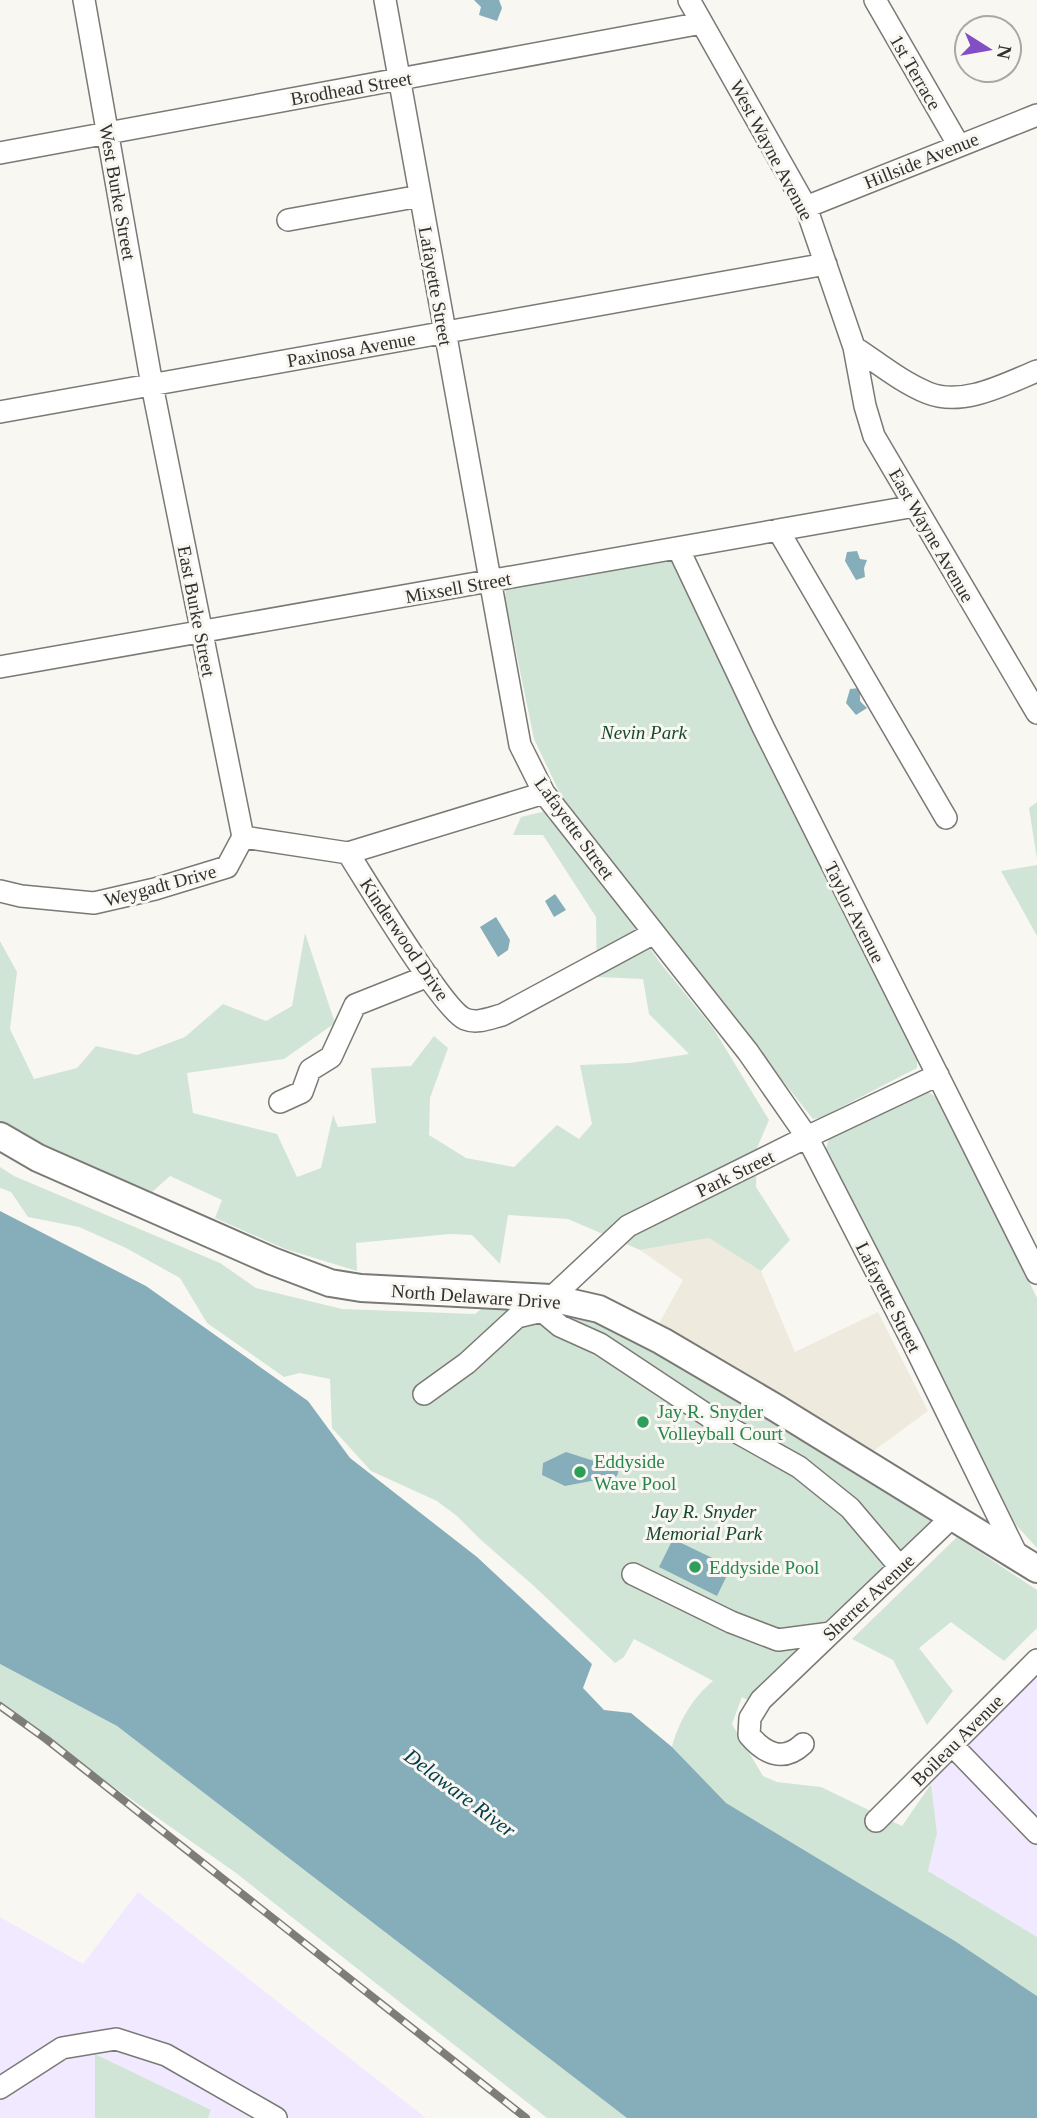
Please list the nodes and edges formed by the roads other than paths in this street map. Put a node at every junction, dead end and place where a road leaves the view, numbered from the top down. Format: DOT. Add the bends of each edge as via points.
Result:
graph roads {
  1 [pos="84,0"];
  2 [pos="385,0"];
  3 [pos="689,0"];
  4 [pos="875,0"];
  5 [pos="702,23"];
  6 [pos="399,79"];
  7 [pos="1037,115"];
  8 [pos="107,133"];
  9 [pos="958,144"];
  10 [pos="0,153"];
  11 [pos="420,196"];
  12 [pos="806,207"];
  13 [pos="288,219"];
  14 [pos="826,264"];
  15 [pos="444,332"];
  16 [pos="854,347"];
  17 [pos="1037,371"];
  18 [pos="152,385"];
  19 [pos="0,412"];
  20 [pos="915,506"];
  21 [pos="778,530"];
  22 [pos="678,548"];
  23 [pos="489,581"];
  24 [pos="201,632"];
  25 [pos="0,667"];
  26 [pos="1037,713"];
  27 [pos="544,793"];
  28 [pos="946,818"];
  29 [pos="243,837"];
  30 [pos="348,853"];
  31 [pos="0,891"];
  32 [pos="654,933"];
  33 [pos="428,976"];
  34 [pos="938,1075"];
  35 [pos="279,1102"];
  36 [pos="0,1136"];
  37 [pos="807,1137"];
  38 [pos="1037,1273"];
  39 [pos="546,1305"];
  40 [pos="424,1394"];
  41 [pos="951,1518"];
  42 [pos="1027,1563"];
  43 [pos="900,1567"];
  44 [pos="633,1574"];
  45 [pos="831,1633"];
  46 [pos="1037,1660"];
  47 [pos="803,1744"];
  48 [pos="952,1745"];
  49 [pos="876,1821"];
  50 [pos="1037,1833"];
  51 [pos="0,2088"];
  52 [pos="276,2118"];
  1 -- 8 [label="street, West Burke Street"];
  2 -- 6 [label="street, Lafayette Street"];
  3 -- 5 [label="street, West Wayne Avenue"];
  4 -- 9 [label="street, 1st Terrace"];
  5 -- 6 [label="street, Brodhead Street"];
  5 -- 12 [label="street, West Wayne Avenue"];
  6 -- 8 [label="street, Brodhead Street"];
  6 -- 11 [label="street, Lafayette Street"];
  7 -- 9 [label="street, Hillside Avenue"];
  8 -- 10 [label="street, Brodhead Street"];
  8 -- 18 [label="street, West Burke Street"];
  9 -- 12 [label="street, Hillside Avenue"];
  11 -- 13 [label="street"];
  11 -- 15 [label="street, Lafayette Street"];
  12 -- 14 [label="street, West Wayne Avenue"];
  14 -- 15 [label="street, Paxinosa Avenue"];
  14 -- 16 [label="street, West Wayne Avenue"];
  15 -- 18 [label="street, Paxinosa Avenue"];
  15 -- 23 [label="street, Lafayette Street"];
  16 -- 17 [label="street" via="930,394 960,397"];
  16 -- 20 [label="street, East Wayne Avenue" via="874,436"];
  18 -- 19 [label="street, Paxinosa Avenue"];
  18 -- 24 [label="street, East Burke Street"];
  20 -- 21 [label="street, Mixsell Street"];
  20 -- 26 [label="street, East Wayne Avenue"];
  21 -- 22 [label="street, Mixsell Street"];
  21 -- 28 [label="street"];
  22 -- 23 [label="street, Mixsell Street"];
  22 -- 34 [label="street, Taylor Avenue"];
  23 -- 24 [label="street, Mixsell Street"];
  23 -- 27 [label="street, Lafayette Street" via="515,729"];
  24 -- 25 [label="street, Mixsell Street"];
  24 -- 29 [label="street, East Burke Street"];
  27 -- 30 [label="street"];
  27 -- 32 [label="street, Lafayette Street"];
  29 -- 30 [label="street"];
  29 -- 31 [label="street, Weygadt Drive" via="227,867 142,892 94,902"];
  30 -- 33 [label="street, Kinderwood Drive"];
  32 -- 33 [label="street, Kinderwood Drive" via="502,1015 479,1021 453,1011"];
  32 -- 37 [label="street, Lafayette Street" via="748,1052"];
  33 -- 35 [label="street" via="355,1005 331,1056 310,1070 302,1092"];
  34 -- 37 [label="street, Park Street"];
  34 -- 38 [label="street, Taylor Avenue"];
  36 -- 39 [label="main road, North Delaware Drive" via="38,1158 330,1283"];
  37 -- 39 [label="street, Park Street" via="628,1226"];
  37 -- 42 [label="street, Lafayette Street"];
  39 -- 40 [label="street" via="517,1317 467,1363"];
  39 -- 41 [label="main road, North Delaware Drive" via="599,1309 662,1341"];
  39 -- 43 [label="street" via="560,1326 600,1344 710,1417 799,1467 850,1508"];
  41 -- 42 [label="main road, North Delaware Drive"];
  41 -- 43 [label="street, Sherrer Avenue"];
  43 -- 45 [label="street, Sherrer Avenue"];
  44 -- 45 [label="street" via="778,1640"];
  45 -- 47 [label="street, Sherrer Avenue" via="761,1700 750,1718 749,1735 760,1748 782,1755"];
  46 -- 48 [label="street, Boileau Avenue"];
  48 -- 49 [label="street, Boileau Avenue"];
  48 -- 50 [label="street"];
  51 -- 52 [label="street" via="62,2048 116,2039 166,2055"];
}
